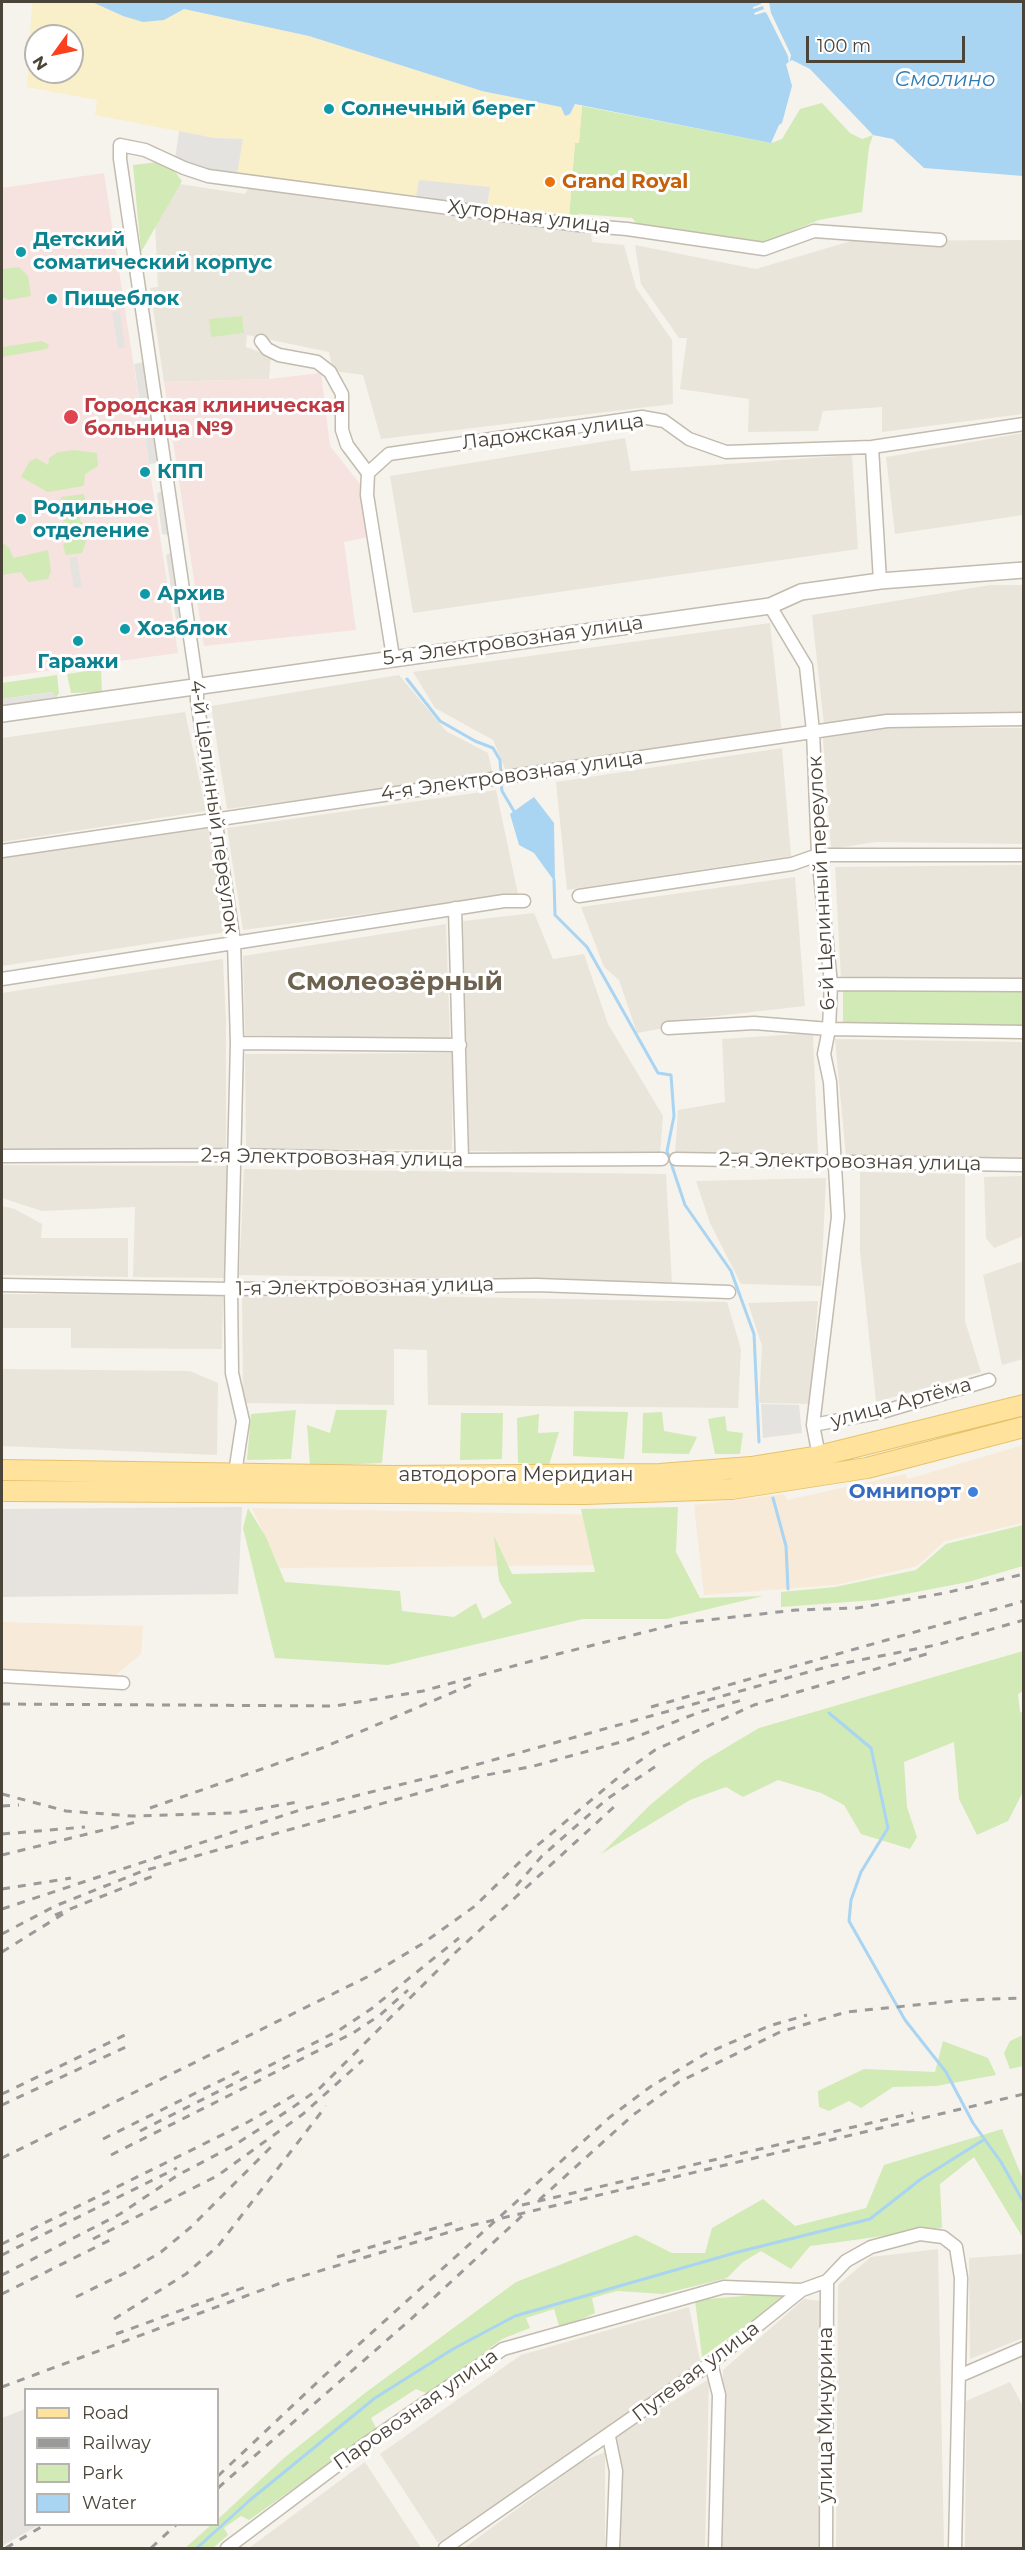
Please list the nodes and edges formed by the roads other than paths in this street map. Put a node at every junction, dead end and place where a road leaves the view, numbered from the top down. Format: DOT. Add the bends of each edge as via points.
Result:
graph roads {
  1 [pos="120,145"];
  2 [pos="940,240"];
  3 [pos="261,341"];
  4 [pos="1023,424"];
  5 [pos="872,447"];
  6 [pos="368,473"];
  7 [pos="1023,570"];
  8 [pos="880,581"];
  9 [pos="770,606"];
  10 [pos="393,657"];
  11 [pos="197,685"];
  12 [pos="2,714"];
  13 [pos="1023,719"];
  14 [pos="813,731"];
  15 [pos="217,820"];
  16 [pos="2,851"];
  17 [pos="818,855"];
  18 [pos="1023,855"];
  19 [pos="579,896"];
  20 [pos="524,901"];
  21 [pos="455,908"];
  22 [pos="234,942"];
  23 [pos="2,979"];
  24 [pos="831,984"];
  25 [pos="1023,985"];
  26 [pos="668,1028"];
  27 [pos="829,1029"];
  28 [pos="1023,1032"];
  29 [pos="237,1043"];
  30 [pos="460,1045"];
  31 [pos="233,1155"];
  32 [pos="2,1156"];
  33 [pos="662,1159"];
  34 [pos="676,1159"];
  35 [pos="462,1160"];
  36 [pos="833,1162"];
  37 [pos="1023,1164"];
  38 [pos="2,1285"];
  39 [pos="231,1289"];
  40 [pos="729,1292"];
  41 [pos="989,1380"];
  42 [pos="1023,1405"];
  43 [pos="813,1425"];
  44 [pos="1023,1427"];
  45 [pos="819,1456"];
  46 [pos="2,1470"];
  47 [pos="235,1473"];
  48 [pos="823,1476"];
  49 [pos="2,1491"];
  50 [pos="2,1676"];
  51 [pos="123,1683"];
  52 [pos="827,2281"];
  53 [pos="802,2290"];
  54 [pos="1023,2348"];
  55 [pos="711,2363"];
  56 [pos="958,2376"];
  57 [pos="609,2437"];
  58 [pos="227,2548"];
  59 [pos="446,2548"];
  60 [pos="613,2548"];
  61 [pos="715,2548"];
  62 [pos="826,2548"];
  63 [pos="955,2548"];
  1 -- 2 [label="street, Хуторная улица" via="145,150 208,176 764,249 814,231"];
  1 -- 11 [label="street, 4-й Целинный переулок"];
  3 -- 6 [label="street" via="279,355 317,362 330,372 342,394 342,430 347,445"];
  4 -- 5 [label="street, Ладожская улица"];
  5 -- 6 [label="street, Ладожская улица" via="726,452 689,439 664,422 642,417 388,454"];
  5 -- 8 [label="street"];
  6 -- 10 [label="street" via="367,495"];
  7 -- 8 [label="street, 5-я Электровозная улица"];
  8 -- 9 [label="street, 5-я Электровозная улица" via="801,592"];
  9 -- 10 [label="street, 5-я Электровозная улица"];
  9 -- 14 [label="street, 6-й Целинный переулок" via="806,666"];
  10 -- 11 [label="street, 5-я Электровозная улица"];
  11 -- 12 [label="street, 5-я Электровозная улица"];
  11 -- 15 [label="street, 4-й Целинный переулок"];
  13 -- 14 [label="street, 4-я Электровозная улица" via="886,721"];
  14 -- 15 [label="street, 4-я Электровозная улица"];
  14 -- 17 [label="street, 6-й Целинный переулок"];
  15 -- 16 [label="street, 4-я Электровозная улица"];
  15 -- 22 [label="street, 4-й Целинный переулок"];
  17 -- 18 [label="street"];
  17 -- 19 [label="street" via="792,864"];
  17 -- 24 [label="street, 6-й Целинный переулок"];
  20 -- 21 [label="street"];
  21 -- 22 [label="street"];
  21 -- 30 [label="street"];
  22 -- 23 [label="street"];
  22 -- 29 [label="street, 4-й Целинный переулок"];
  24 -- 25 [label="street"];
  24 -- 27 [label="street, 6-й Целинный переулок"];
  26 -- 27 [label="street" via="754,1023"];
  27 -- 28 [label="street"];
  27 -- 36 [label="street, 6-й Целинный переулок" via="824,1054 830,1082"];
  29 -- 30 [label="street"];
  29 -- 31 [label="street, 4-й Целинный переулок"];
  30 -- 35 [label="street"];
  31 -- 32 [label="street, 2-я Электровозная улица"];
  31 -- 35 [label="street, 2-я Электровозная улица"];
  31 -- 39 [label="street, 4-й Целинный переулок"];
  33 -- 35 [label="street, 2-я Электровозная улица"];
  34 -- 36 [label="street, 2-я Электровозная улица"];
  36 -- 37 [label="street, 2-я Электровозная улица"];
  36 -- 43 [label="street, 6-й Целинный переулок" via="838,1217"];
  38 -- 39 [label="street, 1-я Электровозная улица"];
  39 -- 40 [label="street, 1-я Электровозная улица" via="537,1285"];
  39 -- 47 [label="street, 4-й Целинный переулок" via="232,1373 243,1421"];
  41 -- 43 [label="street, улица Артёма" via="882,1413"];
  42 -- 45 [label="main road, автодорога Меридиан"];
  43 -- 45 [label="street, 6-й Целинный переулок"];
  44 -- 48 [label="main road, автодорога Меридиан"];
  45 -- 47 [label="main road, автодорога Меридиан" via="752,1467 660,1474"];
  45 -- 48 [label="main road"];
  46 -- 47 [label="main road, автодорога Меридиан"];
  48 -- 49 [label="main road, автодорога Меридиан" via="732,1489 585,1494"];
  50 -- 51 [label="street"];
  52 -- 53 [label="street, Путевая улица"];
  52 -- 56 [label="street, Путевая улица" via="846,2261 871,2247 920,2234 943,2237 956,2247 961,2278"];
  52 -- 62 [label="street, улица Мичурина"];
  53 -- 55 [label="street, Путевая улица"];
  53 -- 58 [label="street, Паровозная улица" via="724,2287 503,2349 363,2446"];
  54 -- 56 [label="street"];
  55 -- 57 [label="street, Путевая улица"];
  55 -- 61 [label="street" via="718,2396"];
  56 -- 63 [label="street"];
  57 -- 59 [label="street, Путевая улица"];
  57 -- 60 [label="street" via="616,2471"];
}
